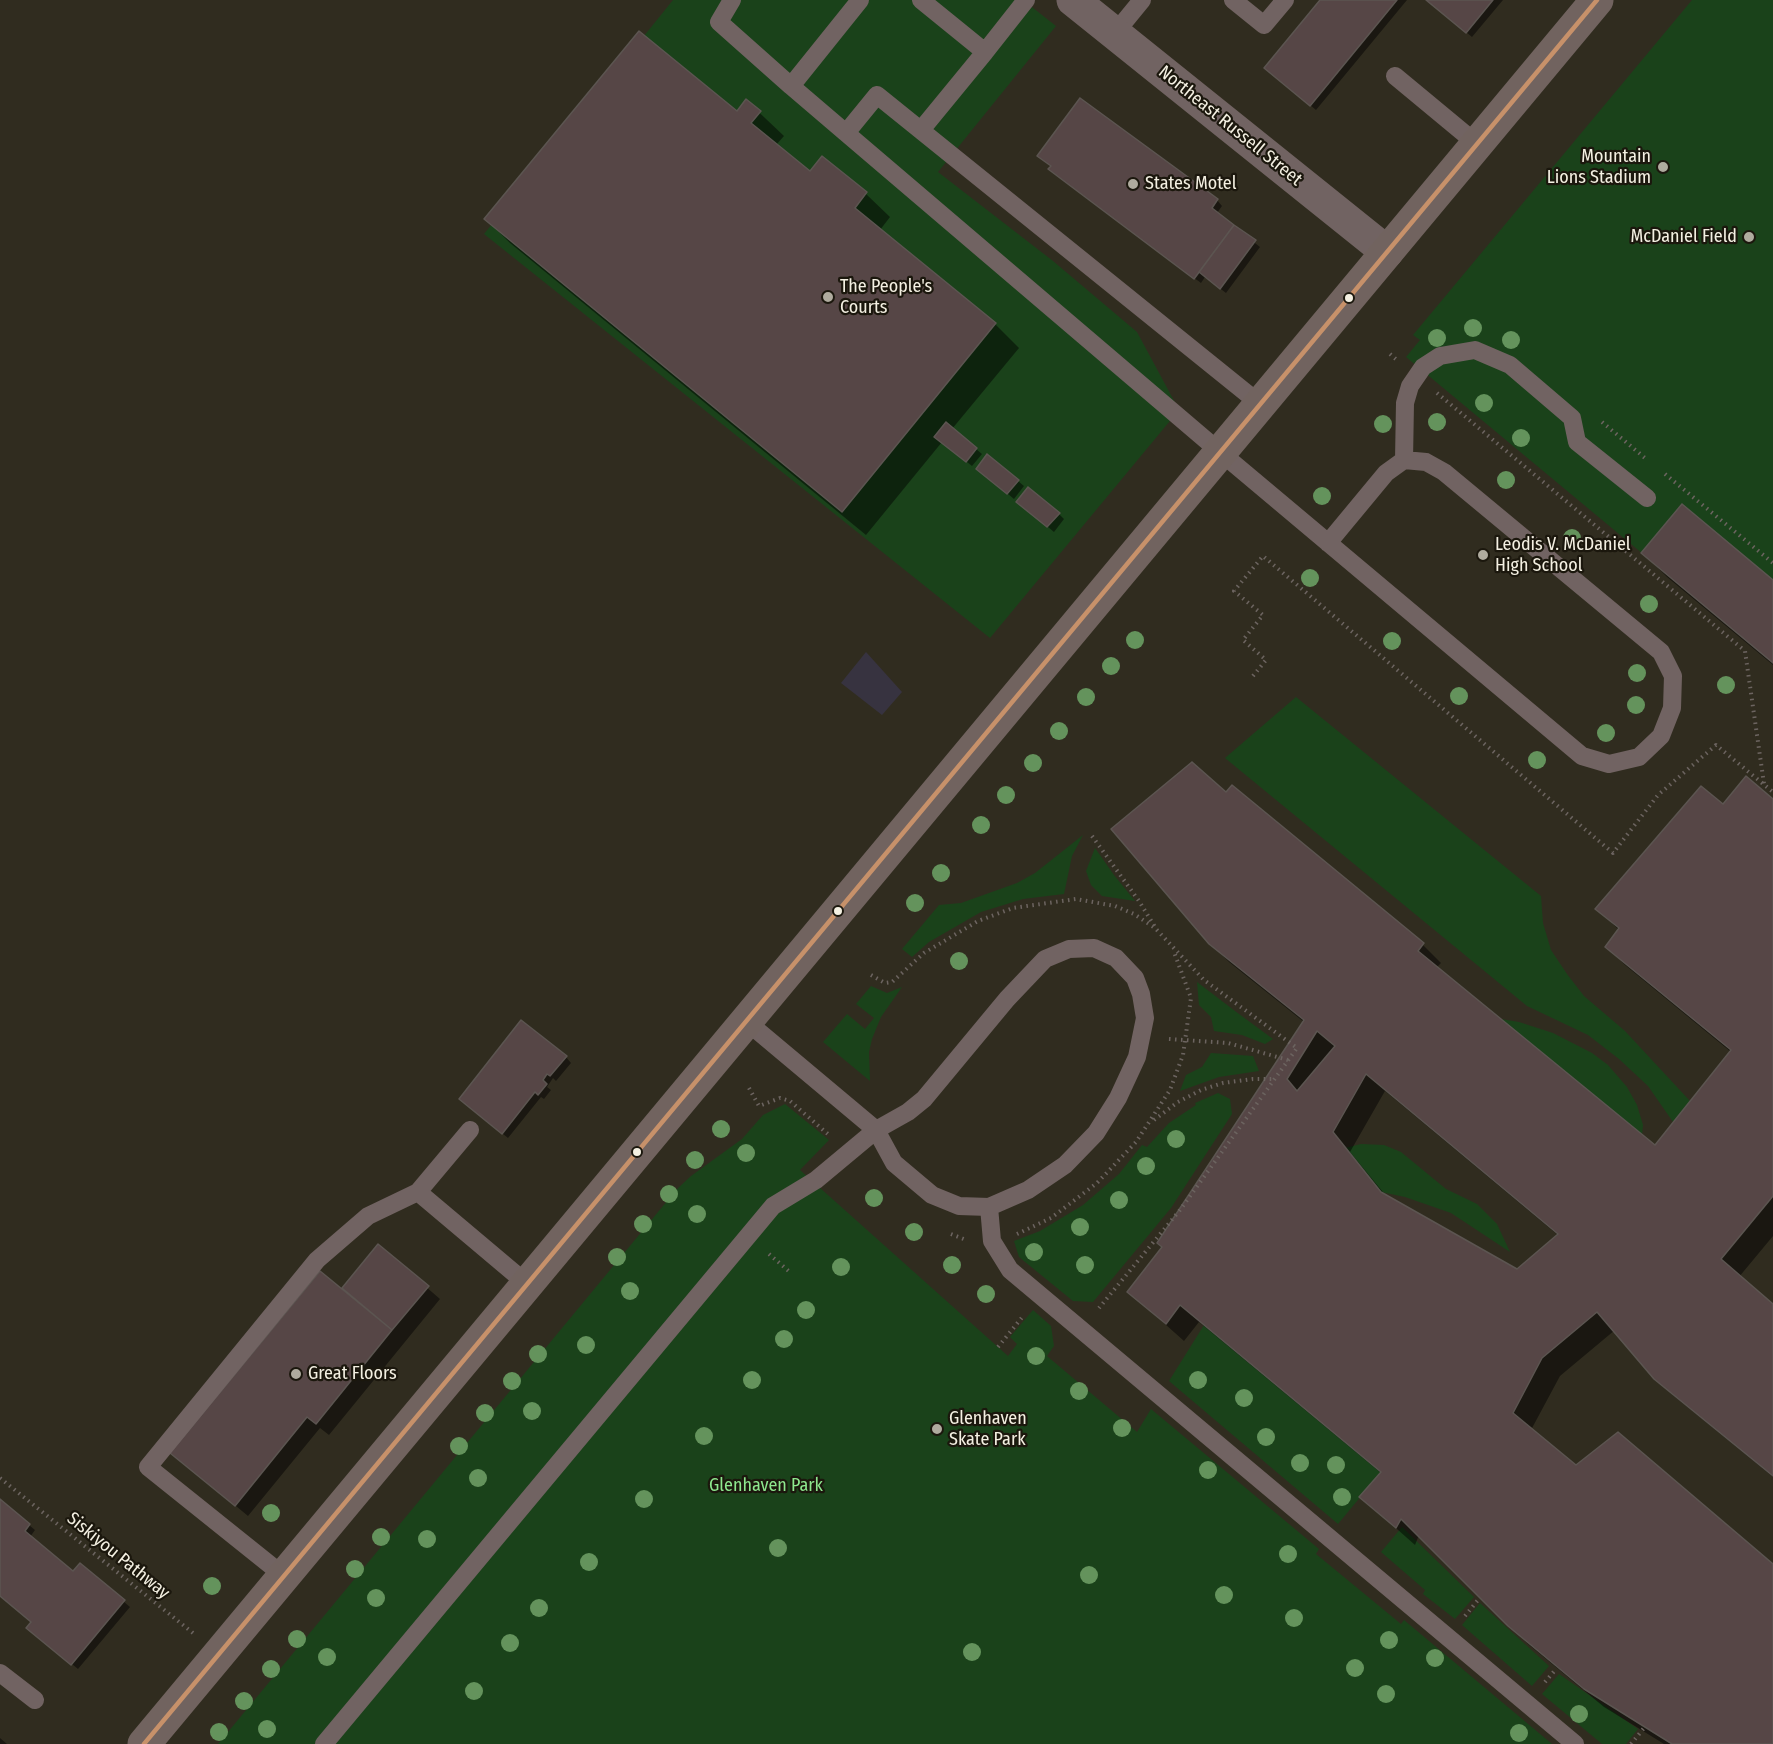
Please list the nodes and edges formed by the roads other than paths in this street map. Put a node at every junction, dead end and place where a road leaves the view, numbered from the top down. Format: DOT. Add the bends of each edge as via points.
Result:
graph roads {
  1 [pos="732,0"];
  2 [pos="861,0"];
  3 [pos="921,0"];
  4 [pos="1026,0"];
  5 [pos="1073,0"];
  6 [pos="1142,0"];
  7 [pos="1233,0"];
  8 [pos="1285,0"];
  9 [pos="1597,0"];
  10 [pos="1115,33"];
  11 [pos="985,51"];
  12 [pos="1395,76"];
  13 [pos="790,86"];
  14 [pos="921,130"];
  15 [pos="846,133"];
  16 [pos="1477,144"];
  17 [pos="1387,252"];
  18 [pos="1260,404"];
  19 [pos="1220,452"];
  20 [pos="1404,460"];
  21 [pos="1647,498"];
  22 [pos="1328,543"];
  23 [pos="746,1021"];
  24 [pos="470,1130"];
  25 [pos="876,1130"];
  26 [pos="418,1192"];
  27 [pos="989,1207"];
  28 [pos="526,1283"];
  29 [pos="284,1576"];
  30 [pos="0,1673"];
  31 [pos="34,1700"];
  32 [pos="144,1744"];
  33 [pos="324,1744"];
  34 [pos="1575,1744"];
  1 -- 13 [label="lane" via="719,22"];
  2 -- 13 [label="lane"];
  3 -- 11 [label="lane"];
  4 -- 11 [label="lane"];
  5 -- 10 [label="street, Northeast Russell Street"];
  6 -- 10 [label="lane"];
  7 -- 8 [label="lane" via="1264,25"];
  9 -- 16 [label="main road"];
  10 -- 17 [label="street, Northeast Russell Street"];
  11 -- 14 [label="lane"];
  12 -- 16 [label="lane"];
  13 -- 15 [label="lane"];
  14 -- 15 [label="lane" via="877,95"];
  14 -- 18 [label="lane"];
  15 -- 19 [label="lane"];
  16 -- 17 [label="main road"];
  17 -- 18 [label="main road"];
  18 -- 19 [label="main road"];
  19 -- 22 [label="lane"];
  19 -- 23 [label="main road"];
  20 -- 21 [label="lane" via="1405,403 1410,386 1423,367 1440,356 1475,350 1510,364 1572,418 1577,442"];
  20 -- 22 [label="lane" via="1386,473"];
  20 -- 22 [label="lane" via="1426,462 1444,472 1661,652 1673,676 1672,708 1661,736 1639,757 1609,764 1582,756"];
  23 -- 25 [label="lane"];
  23 -- 28 [label="main road"];
  24 -- 26 [label="lane"];
  25 -- 27 [label="lane" via="894,1163 932,1195 960,1206"];
  25 -- 27 [label="lane" via="924,1100 1045,959 1069,949 1094,948 1116,958 1135,978 1145,1018 1137,1057 1123,1088 1095,1134 1065,1165 1028,1190"];
  25 -- 33 [label="lane" via="816,1180 773,1206"];
  26 -- 28 [label="lane"];
  26 -- 29 [label="lane" via="368,1216 318,1260 148,1467"];
  27 -- 34 [label="lane" via="992,1241 1010,1270"];
  28 -- 29 [label="main road"];
  29 -- 32 [label="main road"];
  30 -- 31 [label="lane"];
}
